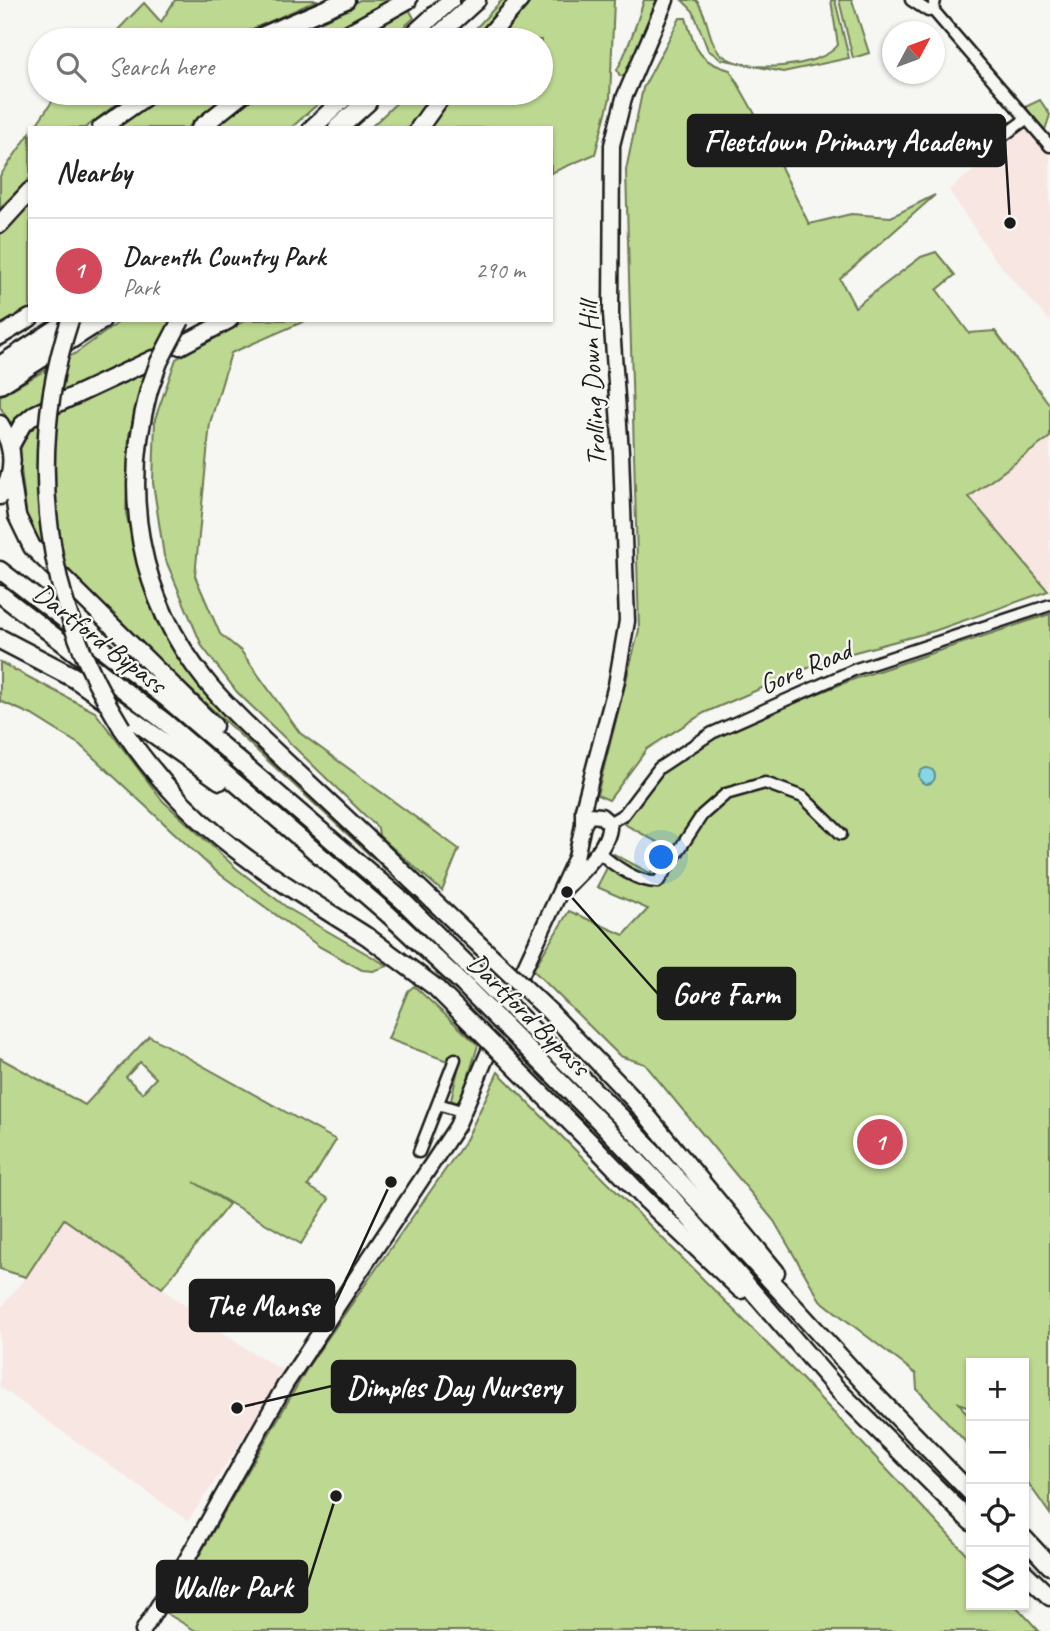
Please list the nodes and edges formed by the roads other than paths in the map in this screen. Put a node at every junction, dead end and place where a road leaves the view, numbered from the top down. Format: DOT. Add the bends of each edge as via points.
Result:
graph roads {
  1 [pos="346,0"];
  2 [pos="408,0"];
  3 [pos="451,0"];
  4 [pos="477,0"];
  5 [pos="520,0"];
  6 [pos="666,0"];
  7 [pos="911,0"];
  8 [pos="934,5"];
  9 [pos="280,28"];
  10 [pos="358,28"];
  11 [pos="420,28"];
  12 [pos="446,28"];
  13 [pos="496,28"];
  14 [pos="134,105"];
  15 [pos="229,105"];
  16 [pos="338,105"];
  17 [pos="362,105"];
  18 [pos="365,105"];
  19 [pos="435,105"];
  20 [pos="1026,119"];
  21 [pos="104,126"];
  22 [pos="203,126"];
  23 [pos="314,126"];
  24 [pos="340,126"];
  25 [pos="349,126"];
  26 [pos="420,126"];
  27 [pos="1050,146"];
  28 [pos="984,150"];
  29 [pos="28,193"];
  30 [pos="0,224"];
  31 [pos="28,319"];
  32 [pos="67,322"];
  33 [pos="69,322"];
  34 [pos="98,322"];
  35 [pos="180,322"];
  36 [pos="225,322"];
  37 [pos="0,337"];
  38 [pos="180,346"];
  39 [pos="153,359"];
  40 [pos="0,366"];
  41 [pos="0,384"];
  42 [pos="0,424"];
  43 [pos="11,445"];
  44 [pos="11,476"];
  45 [pos="0,496"];
  46 [pos="0,570"];
  47 [pos="0,594"];
  48 [pos="1050,605"];
  49 [pos="0,633"];
  50 [pos="0,639"];
  51 [pos="73,677"];
  52 [pos="594,772"];
  53 [pos="605,819"];
  54 [pos="583,825"];
  55 [pos="322,830"];
  56 [pos="841,834"];
  57 [pos="307,843"];
  58 [pos="579,849"];
  59 [pos="597,855"];
  60 [pos="560,893"];
  61 [pos="523,971"];
  62 [pos="489,1051"];
  63 [pos="455,1059"];
  64 [pos="438,1104"];
  65 [pos="464,1112"];
  66 [pos="419,1152"];
  67 [pos="778,1321"];
  68 [pos="966,1478"];
  69 [pos="966,1488"];
  70 [pos="966,1517"];
  71 [pos="1029,1544"];
  72 [pos="1027,1547"];
  73 [pos="1050,1567"];
  74 [pos="1029,1577"];
  75 [pos="1050,1597"];
  76 [pos="143,1631"];
  1 -- 9 [label="highway"];
  2 -- 10 [label="highway"];
  3 -- 11 [label="highway"];
  4 -- 12 [label="highway"];
  5 -- 13 [label="highway"];
  6 -- 52 [label="main road, Trolling Down Hill" via="624,98 612,145 611,314 627,621"];
  7 -- 8 [label="street" via="928,10"];
  8 -- 20 [label="street"];
  14 -- 21 [label="highway"];
  15 -- 22 [label="highway"];
  16 -- 23 [label="highway"];
  17 -- 24 [label="highway"];
  18 -- 25 [label="highway"];
  19 -- 26 [label="highway"];
  20 -- 27 [label="street"];
  20 -- 28 [label="street"];
  29 -- 30 [label="highway"];
  31 -- 37 [label="highway"];
  32 -- 40 [label="highway"];
  33 -- 67 [label="highway, bridge" via="48,415 50,534 74,632 95,682 122,728 168,788 221,841 435,986 719,1271"];
  34 -- 41 [label="highway"];
  35 -- 68 [label="highway, bridge" via="149,390 138,439 134,495 142,553 172,632 219,697 540,1002 635,1101 796,1294"];
  36 -- 38 [label="highway"];
  39 -- 43 [label="highway" via="35,414 22,425"];
  42 -- 43 [label="highway"];
  43 -- 44 [label="highway"];
  44 -- 45 [label="highway"];
  44 -- 55 [label="highway" via="21,525 40,557"];
  46 -- 55 [label="highway, Dartford Bypass" via="174,705"];
  47 -- 57 [label="highway, Dartford Bypass" via="156,715"];
  48 -- 53 [label="street, Gore Road" via="856,669 712,733 659,768 624,814"];
  49 -- 51 [label="highway"];
  50 -- 51 [label="highway"];
  51 -- 57 [label="highway"];
  52 -- 53 [label="main road, Trolling Down Hill"];
  52 -- 54 [label="main road, Trolling Down Hill"];
  53 -- 54 [label="main road" via="589,815"];
  53 -- 59 [label="main road" via="608,835"];
  54 -- 58 [label="main road, Trolling Down Hill"];
  55 -- 69 [label="highway, Dartford Bypass, bridge" via="403,901 620,1116"];
  56 -- 59 [label="street" via="803,797 765,783 726,794 702,815 658,882"];
  57 -- 67 [label="highway, Dartford Bypass, bridge" via="463,984 606,1128"];
  58 -- 59 [label="main road"];
  58 -- 60 [label="main road, Trolling Down Hill"];
  59 -- 60 [label="main road"];
  60 -- 61 [label="main road, Trolling Down Hill"];
  62 -- 65 [label="main road"];
  63 -- 64 [label="street"];
  64 -- 65 [label="street"];
  64 -- 66 [label="street"];
  65 -- 76 [label="main road" via="285,1385"];
  67 -- 70 [label="highway, Dartford Bypass" via="847,1399"];
  71 -- 73 [label="highway"];
  72 -- 73 [label="highway"];
  74 -- 75 [label="highway"];
}
